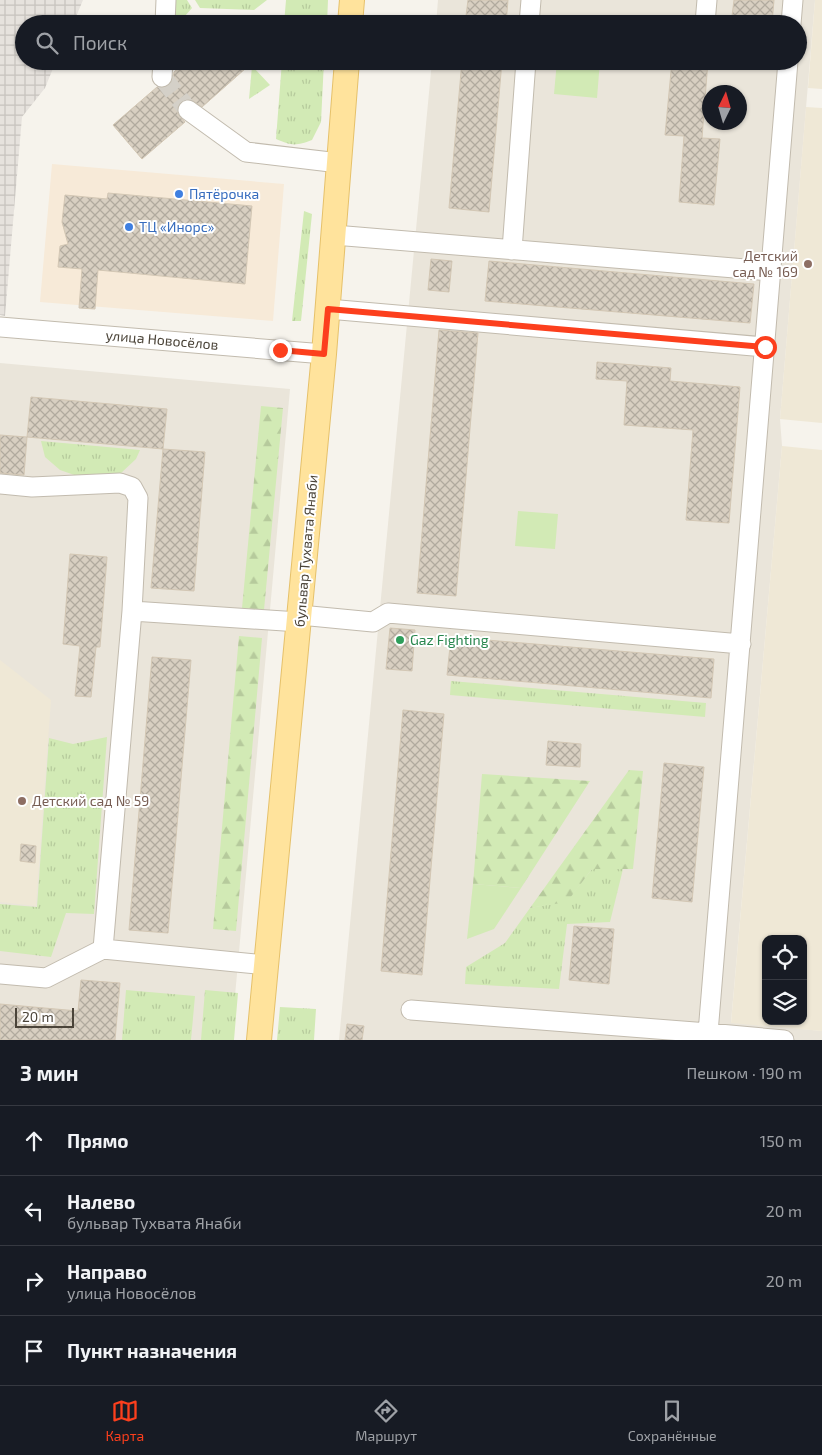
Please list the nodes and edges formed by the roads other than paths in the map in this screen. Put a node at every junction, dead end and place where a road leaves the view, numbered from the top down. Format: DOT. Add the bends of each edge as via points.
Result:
graph roads {
  1 [pos="166,0"];
  2 [pos="352,0"];
  3 [pos="531,0"];
  4 [pos="707,0"];
  5 [pos="793,0"];
  6 [pos="165,15"];
  7 [pos="351,15"];
  8 [pos="530,15"];
  9 [pos="706,15"];
  10 [pos="792,15"];
  11 [pos="346,70"];
  12 [pos="525,70"];
  13 [pos="787,70"];
  14 [pos="188,110"];
  15 [pos="339,163"];
  16 [pos="334,235"];
  17 [pos="512,250"];
  18 [pos="771,271"];
  19 [pos="328,309"];
  20 [pos="0,327"];
  21 [pos="765,347"];
  22 [pos="324,354"];
  23 [pos="0,484"];
  24 [pos="132,611"];
  25 [pos="299,619"];
  26 [pos="741,644"];
  27 [pos="103,949"];
  28 [pos="266,965"];
  29 [pos="0,974"];
  30 [pos="411,1010"];
  31 [pos="708,1032"];
  32 [pos="259,1040"];
  33 [pos="784,1040"];
  1 -- 6 [label="street"];
  2 -- 7 [label="main road"];
  3 -- 8 [label="street"];
  4 -- 9 [label="street"];
  5 -- 10 [label="street"];
  11 -- 15 [label="main road, бульвар Тухвата Янаби"];
  12 -- 17 [label="street"];
  13 -- 18 [label="street"];
  14 -- 15 [label="street" via="246,152"];
  15 -- 16 [label="main road, бульвар Тухвата Янаби"];
  16 -- 17 [label="street"];
  16 -- 19 [label="main road, бульвар Тухвата Янаби"];
  17 -- 18 [label="street"];
  18 -- 21 [label="street"];
  19 -- 21 [label="street"];
  19 -- 22 [label="main road, бульвар Тухвата Янаби"];
  20 -- 22 [label="street, улица Новосёлов"];
  21 -- 26 [label="street"];
  22 -- 25 [label="main road, бульвар Тухвата Янаби"];
  23 -- 24 [label="street" via="32,487 120,483 132,487 138,498"];
  24 -- 25 [label="street"];
  24 -- 27 [label="street"];
  25 -- 26 [label="street" via="373,622 388,613"];
  25 -- 28 [label="main road, бульвар Тухвата Янаби"];
  26 -- 31 [label="street"];
  27 -- 28 [label="street"];
  27 -- 29 [label="street" via="46,978"];
  28 -- 32 [label="main road, бульвар Тухвата Янаби"];
  30 -- 31 [label="street"];
  31 -- 33 [label="street"];
}
